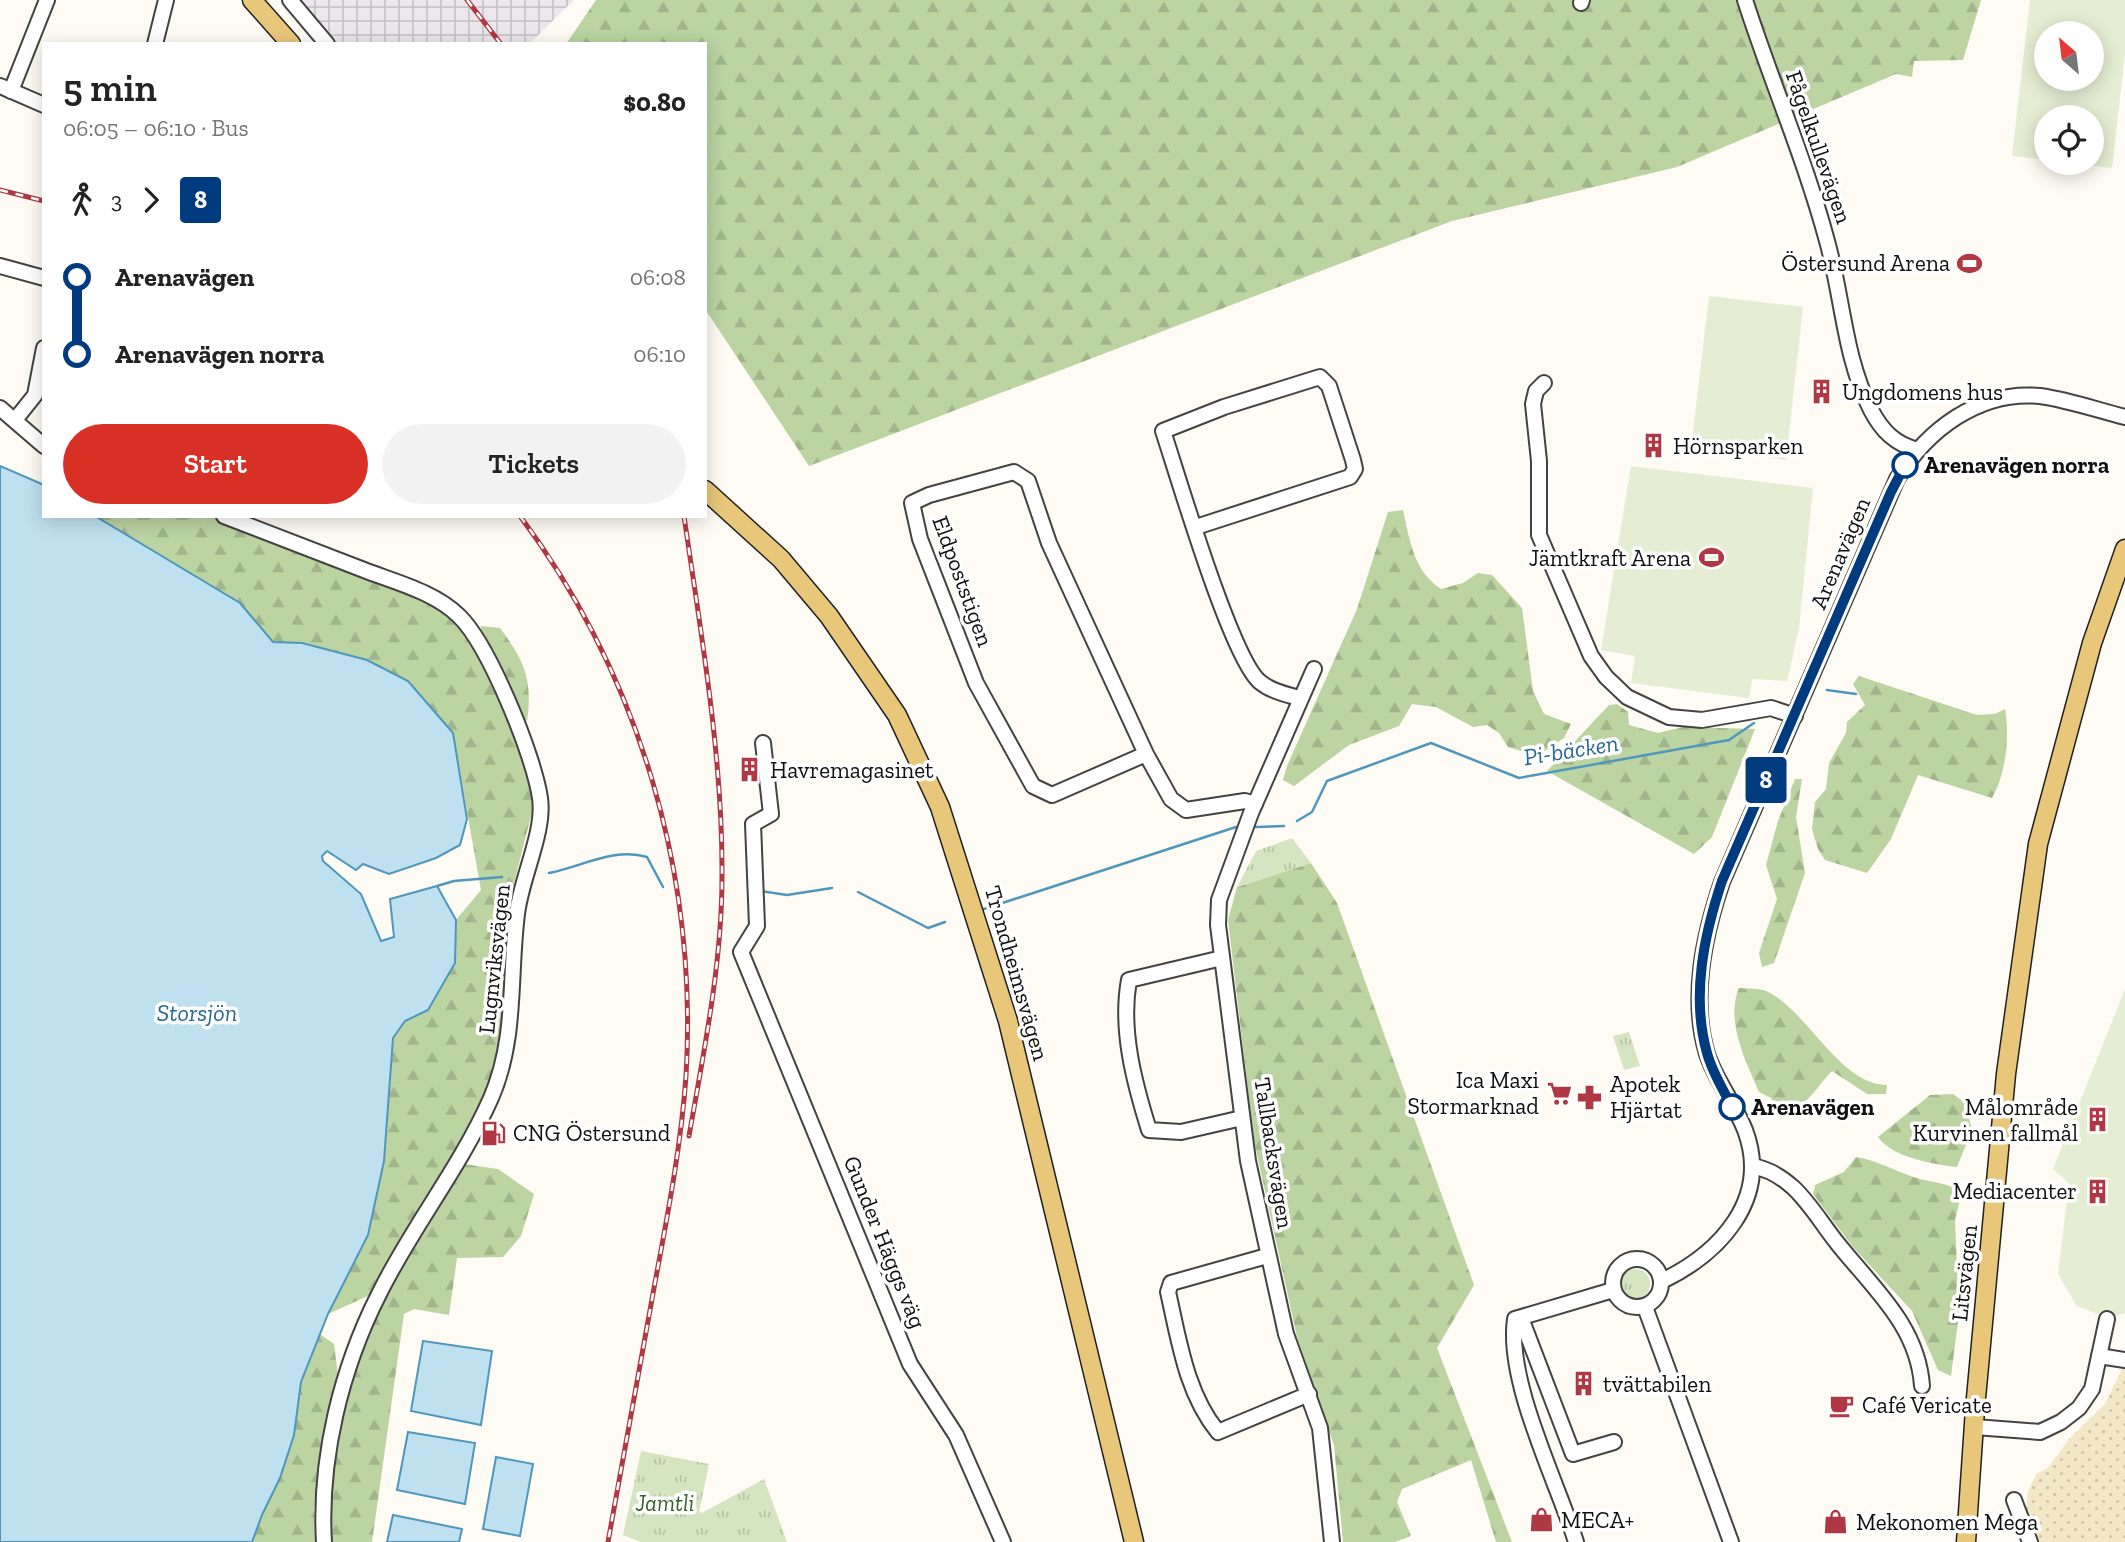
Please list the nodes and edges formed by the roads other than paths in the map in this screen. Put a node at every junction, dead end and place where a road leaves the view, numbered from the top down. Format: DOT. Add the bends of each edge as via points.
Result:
graph roads {
  1 [pos="47,0"];
  2 [pos="166,0"];
  3 [pos="252,0"];
  4 [pos="290,0"];
  5 [pos="1745,0"];
  6 [pos="156,42"];
  7 [pos="289,42"];
  8 [pos="325,42"];
  9 [pos="5,88"];
  10 [pos="42,104"];
  11 [pos="0,266"];
  12 [pos="42,277"];
  13 [pos="42,357"];
  14 [pos="1544,383"];
  15 [pos="0,408"];
  16 [pos="2125,417"];
  17 [pos="15,420"];
  18 [pos="42,444"];
  19 [pos="1918,450"];
  20 [pos="707,492"];
  21 [pos="228,518"];
  22 [pos="1196,527"];
  23 [pos="2125,549"];
  24 [pos="1314,669"];
  25 [pos="1299,698"];
  26 [pos="1795,716"];
  27 [pos="763,743"];
  28 [pos="1146,754"];
  29 [pos="1250,802"];
  30 [pos="1222,958"];
  31 [pos="1242,1118"];
  32 [pos="1752,1166"];
  33 [pos="1267,1256"];
  34 [pos="1662,1281"];
  35 [pos="1614,1290"];
  36 [pos="1645,1307"];
  37 [pos="1525,1317"];
  38 [pos="2107,1319"];
  39 [pos="2099,1356"];
  40 [pos="2125,1360"];
  41 [pos="1922,1386"];
  42 [pos="1309,1394"];
  43 [pos="1975,1427"];
  44 [pos="1614,1442"];
  45 [pos="2014,1500"];
  46 [pos="324,1542"];
  47 [pos="1003,1542"];
  48 [pos="1134,1542"];
  49 [pos="1332,1542"];
  50 [pos="1576,1542"];
  51 [pos="1731,1542"];
  52 [pos="1966,1542"];
  53 [pos="2030,1542"];
  1 -- 9 [label="street"];
  2 -- 6 [label="street"];
  3 -- 7 [label="main road"];
  4 -- 8 [label="street"];
  5 -- 19 [label="street, Fågelkullevägen" via="1828,243 1852,364 1886,433"];
  9 -- 10 [label="street"];
  11 -- 12 [label="street"];
  13 -- 17 [label="street" via="34,395"];
  14 -- 26 [label="street" via="1533,404 1539,535 1591,656 1606,677 1627,697 1668,717 1702,720 1771,708"];
  15 -- 17 [label="street"];
  16 -- 19 [label="street, Arenavägen" via="2038,396 1997,400 1948,421"];
  17 -- 18 [label="street"];
  19 -- 26 [label="street, Arenavägen" via="1891,492"];
  20 -- 48 [label="main road, Trondheimsvägen" via="781,559 836,625 897,715 940,807 1008,1021"];
  21 -- 46 [label="street, Lugnviksvägen" via="396,582 458,615 482,645 496,673 533,768 540,800 517,914 507,1051 464,1151 379,1292 363,1330 328,1454"];
  22 -- 22 [label="street" via="1163,431 1320,377 1329,386 1353,460 1355,469 1350,477"];
  22 -- 25 [label="street" via="1245,663 1258,681"];
  23 -- 43 [label="main road, Litsvägen" via="2092,643 2038,844 2006,1074"];
  24 -- 25 [label="street, Tallbacksvägen"];
  25 -- 29 [label="street, Tallbacksvägen" via="1285,737"];
  26 -- 32 [label="street, Arenavägen" via="1722,881 1702,956 1700,1008 1707,1053 1745,1131"];
  27 -- 47 [label="street, Gunder Häggs väg" via="771,814 753,824 757,926 741,951 910,1364 956,1435"];
  28 -- 28 [label="street, Eldpoststigen" via="1049,543 1028,481 1014,472 912,503 920,538 976,682 1033,786 1052,795"];
  28 -- 29 [label="street, Eldpoststigen" via="1171,799 1186,810"];
  29 -- 30 [label="street, Tallbacksvägen" via="1219,900"];
  30 -- 31 [label="street, Tallbacksvägen"];
  30 -- 31 [label="street" via="1129,980 1125,1003 1135,1084 1149,1130 1181,1132"];
  31 -- 33 [label="street, Tallbacksvägen"];
  32 -- 34 [label="street, Arenavägen" via="1741,1214 1727,1235 1700,1259"];
  32 -- 41 [label="street" via="1774,1171 1798,1191 1878,1288 1915,1352"];
  33 -- 42 [label="street, Tallbacksvägen" via="1286,1334"];
  33 -- 42 [label="street" via="1171,1283 1168,1292 1187,1374 1204,1415 1218,1432"];
  34 -- 35 [label="street" via="1647,1260 1628,1260 1614,1274"];
  34 -- 36 [label="street, Arenavägen" via="1658,1297"];
  35 -- 36 [label="street" via="1623,1304"];
  35 -- 37 [label="street"];
  36 -- 51 [label="street"];
  37 -- 44 [label="street" via="1573,1454"];
  37 -- 50 [label="street" via="1515,1319 1516,1362"];
  38 -- 39 [label="street"];
  39 -- 40 [label="street"];
  39 -- 43 [label="street" via="2092,1389 2079,1408 2061,1422 2040,1432"];
  42 -- 49 [label="street, Tallbacksvägen" via="1320,1429"];
  43 -- 52 [label="main road, Litsvägen"];
  45 -- 53 [label="street"];
}
